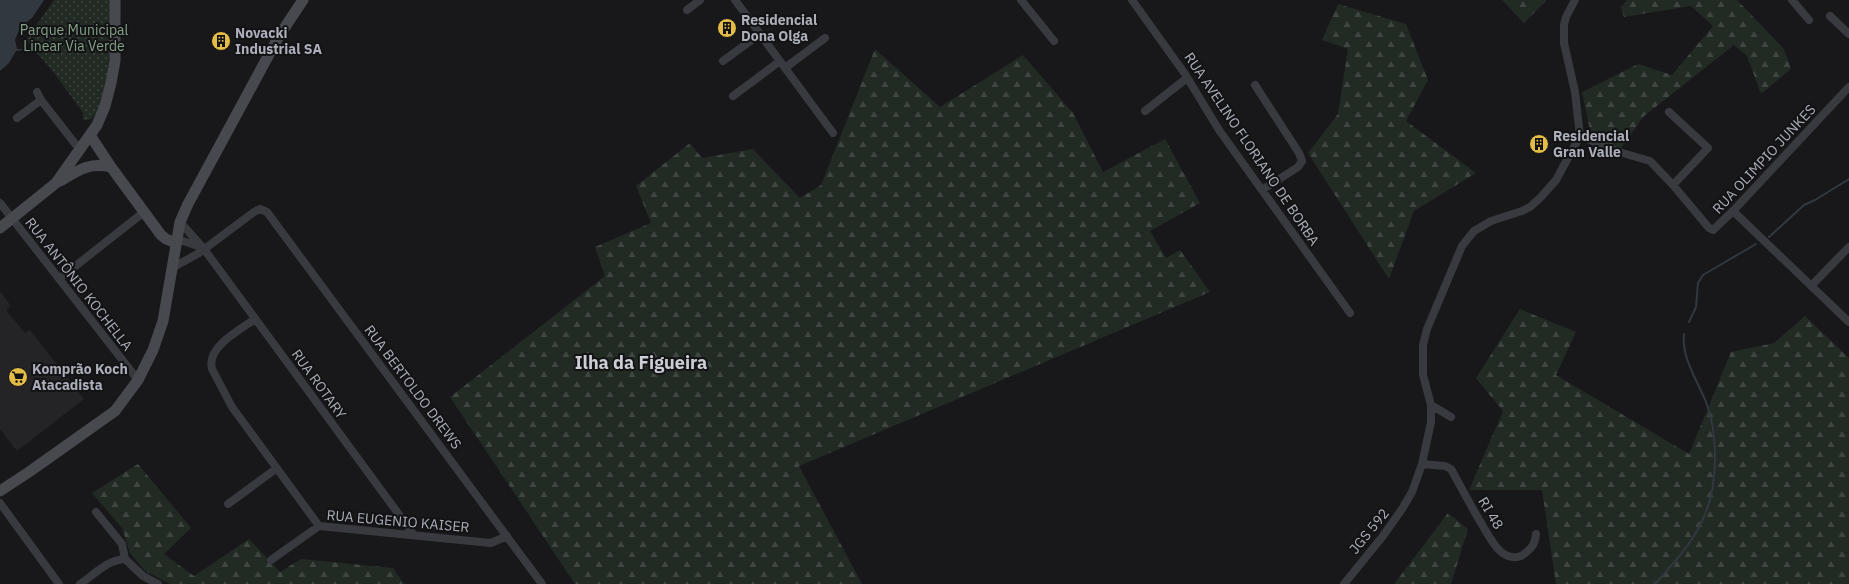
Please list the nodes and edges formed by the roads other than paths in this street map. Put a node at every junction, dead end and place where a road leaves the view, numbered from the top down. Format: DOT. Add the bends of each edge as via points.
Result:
graph roads {
  1 [pos="115,0"];
  2 [pos="303,0"];
  3 [pos="700,0"];
  4 [pos="735,0"];
  5 [pos="1022,0"];
  6 [pos="1132,0"];
  7 [pos="1575,0"];
  8 [pos="1792,0"];
  9 [pos="687,10"];
  10 [pos="1830,16"];
  11 [pos="1808,20"];
  12 [pos="760,34"];
  13 [pos="1849,34"];
  14 [pos="825,38"];
  15 [pos="1054,41"];
  16 [pos="723,61"];
  17 [pos="783,64"];
  18 [pos="1187,78"];
  19 [pos="1255,85"];
  20 [pos="1849,87"];
  21 [pos="37,92"];
  22 [pos="734,96"];
  23 [pos="41,100"];
  24 [pos="1145,112"];
  25 [pos="1669,112"];
  26 [pos="17,118"];
  27 [pos="833,133"];
  28 [pos="90,135"];
  29 [pos="1580,136"];
  30 [pos="80,150"];
  31 [pos="111,167"];
  32 [pos="56,183"];
  33 [pos="1673,185"];
  34 [pos="1262,190"];
  35 [pos="0,203"];
  36 [pos="1733,211"];
  37 [pos="144,212"];
  38 [pos="12,218"];
  39 [pos="180,222"];
  40 [pos="0,228"];
  41 [pos="176,242"];
  42 [pos="1849,247"];
  43 [pos="204,249"];
  44 [pos="172,268"];
  45 [pos="59,279"];
  46 [pos="1811,286"];
  47 [pos="1350,313"];
  48 [pos="256,319"];
  49 [pos="1849,322"];
  50 [pos="138,380"];
  51 [pos="1431,405"];
  52 [pos="1451,417"];
  53 [pos="1422,464"];
  54 [pos="277,468"];
  55 [pos="0,491"];
  56 [pos="0,503"];
  57 [pos="228,504"];
  58 [pos="96,512"];
  59 [pos="320,526"];
  60 [pos="1536,534"];
  61 [pos="414,535"];
  62 [pos="508,536"];
  63 [pos="125,559"];
  64 [pos="271,560"];
  65 [pos="59,584"];
  66 [pos="80,584"];
  67 [pos="158,584"];
  68 [pos="542,584"];
  69 [pos="1344,584"];
  1 -- 28 [label="main road" via="116,41 111,82 105,106"];
  2 -- 39 [label="main road" via="279,36"];
  3 -- 9 [label="street"];
  4 -- 12 [label="street"];
  5 -- 15 [label="street"];
  6 -- 18 [label="street, RUA AVELINO FLORIANO DE BORBA"];
  7 -- 29 [label="street" via="1566,16 1564,43 1575,92"];
  8 -- 11 [label="street"];
  10 -- 13 [label="street"];
  12 -- 16 [label="street"];
  12 -- 17 [label="street"];
  14 -- 17 [label="street"];
  17 -- 22 [label="street"];
  17 -- 27 [label="street"];
  18 -- 24 [label="street"];
  18 -- 34 [label="street, RUA AVELINO FLORIANO DE BORBA" via="1210,117"];
  19 -- 34 [label="street" via="1302,161 1298,167"];
  20 -- 36 [label="street, RUA OLIMPIO JUNKES"];
  21 -- 23 [label="street"];
  23 -- 26 [label="street"];
  23 -- 30 [label="street"];
  25 -- 33 [label="street" via="1708,148"];
  28 -- 30 [label="main road"];
  28 -- 31 [label="main road"];
  29 -- 33 [label="street, RUA OLIMPIO JUNKES" via="1650,161"];
  29 -- 51 [label="street, JGS 592" via="1556,180 1541,197 1530,207 1491,221 1474,231 1462,246 1422,345 1423,375"];
  30 -- 32 [label="main road"];
  31 -- 32 [label="main road" via="87,166"];
  31 -- 37 [label="main road"];
  32 -- 38 [label="main road"];
  33 -- 36 [label="street, RUA OLIMPIO JUNKES" via="1713,230"];
  34 -- 47 [label="street, RUA AVELINO FLORIANO DE BORBA"];
  35 -- 38 [label="street, RUA ANTÔNIO KOCHELLA"];
  36 -- 46 [label="street"];
  37 -- 41 [label="main road" via="161,235"];
  37 -- 45 [label="street"];
  38 -- 40 [label="main road"];
  38 -- 45 [label="street, RUA ANTÔNIO KOCHELLA"];
  39 -- 41 [label="main road"];
  39 -- 43 [label="street, RUA ROTARY"];
  41 -- 43 [label="street" via="188,242"];
  41 -- 44 [label="main road"];
  42 -- 46 [label="street"];
  43 -- 44 [label="street"];
  43 -- 48 [label="street, RUA ROTARY"];
  43 -- 62 [label="street, RUA BERTOLDO DREWS" via="254,212 267,212"];
  44 -- 50 [label="main road" via="163,321 153,350"];
  45 -- 50 [label="street, RUA ANTÔNIO KOCHELLA"];
  46 -- 49 [label="street"];
  48 -- 54 [label="street" via="215,348 210,362 225,397"];
  48 -- 61 [label="street, RUA ROTARY"];
  50 -- 55 [label="main road" via="115,411"];
  51 -- 52 [label="street"];
  51 -- 53 [label="street, JGS 592" via="1431,422"];
  53 -- 60 [label="street, RI 48" via="1451,469 1493,542 1507,556 1522,556 1535,543"];
  53 -- 69 [label="street, JGS 592" via="1412,492 1402,509"];
  54 -- 57 [label="street"];
  54 -- 59 [label="street"];
  56 -- 65 [label="street"];
  58 -- 63 [label="street" via="122,544"];
  59 -- 61 [label="street, RUA EUGENIO KAISER"];
  59 -- 64 [label="street, RUA EUGENIO KAISER"];
  61 -- 62 [label="street, RUA EUGENIO KAISER" via="490,543"];
  62 -- 68 [label="street, RUA BERTOLDO DREWS"];
  63 -- 66 [label="street" via="107,564"];
  63 -- 67 [label="street" via="143,576"];
}
